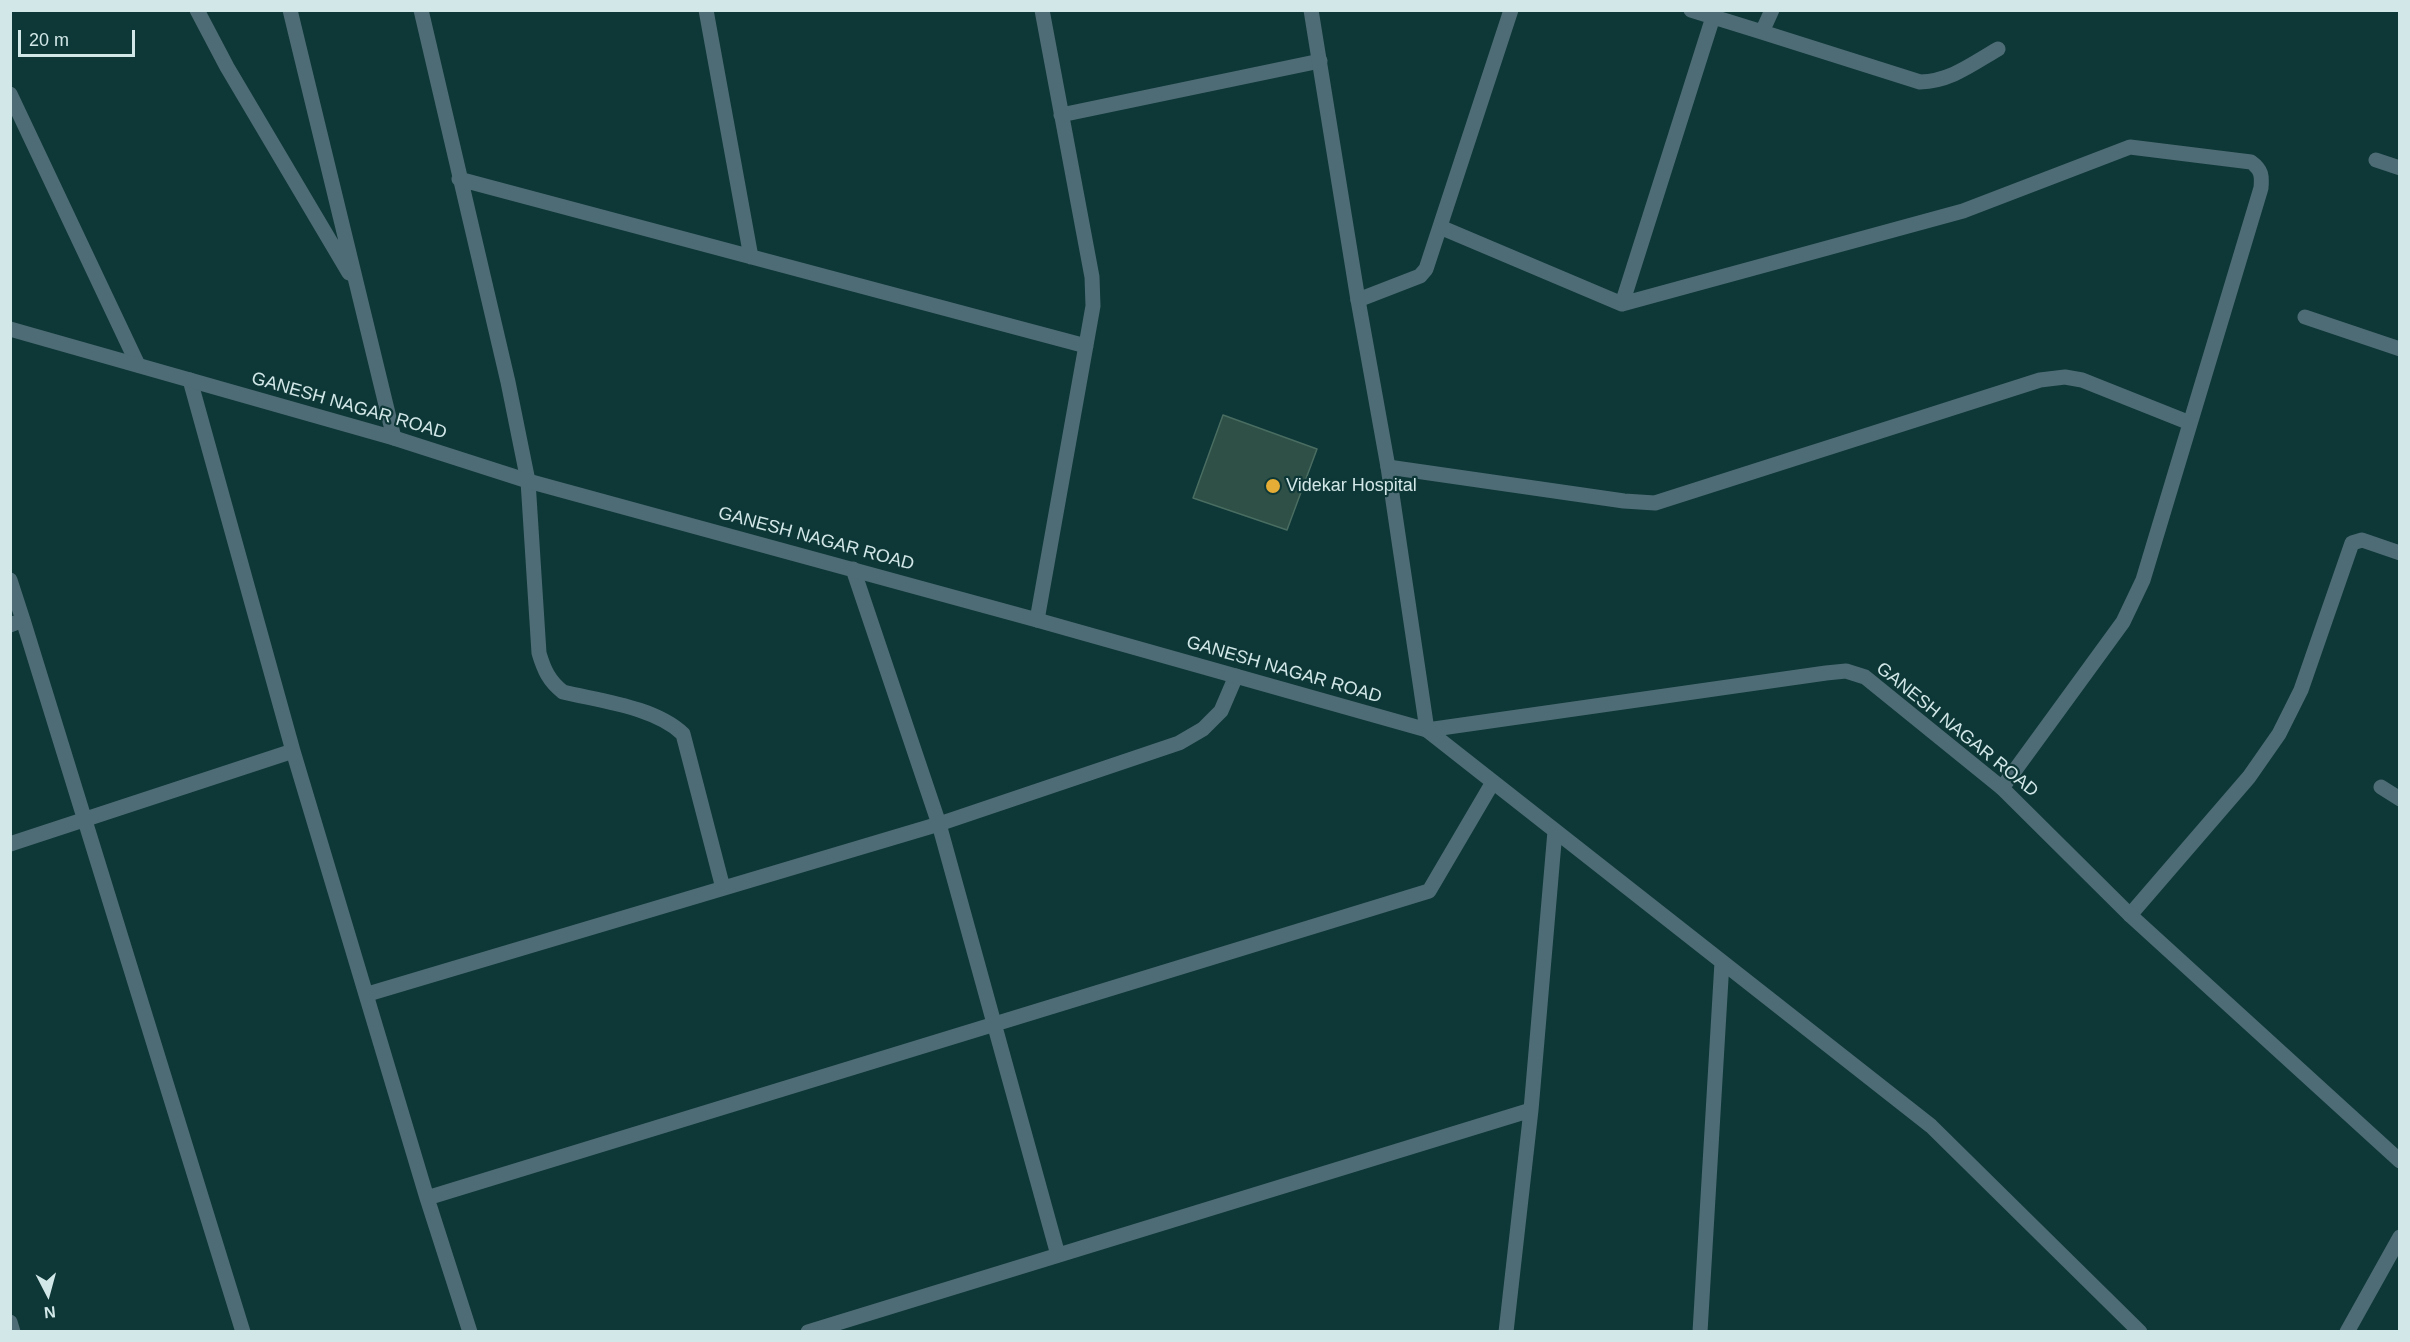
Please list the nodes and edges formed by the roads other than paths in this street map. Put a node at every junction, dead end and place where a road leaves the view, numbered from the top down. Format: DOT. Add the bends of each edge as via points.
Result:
graph roads {
  1 [pos="197,10"];
  2 [pos="290,10"];
  3 [pos="421,10"];
  4 [pos="706,10"];
  5 [pos="1042,10"];
  6 [pos="1311,10"];
  7 [pos="1511,10"];
  8 [pos="1691,10"];
  9 [pos="1772,10"];
  10 [pos="1713,17"];
  11 [pos="1762,32"];
  12 [pos="1998,49"];
  13 [pos="1320,61"];
  14 [pos="10,93"];
  15 [pos="1061,115"];
  16 [pos="2376,160"];
  17 [pos="2400,168"];
  18 [pos="459,178"];
  19 [pos="1440,227"];
  20 [pos="752,256"];
  21 [pos="357,286"];
  22 [pos="1358,300"];
  23 [pos="1622,304"];
  24 [pos="2306,316"];
  25 [pos="10,329"];
  26 [pos="1086,346"];
  27 [pos="2400,349"];
  28 [pos="138,365"];
  29 [pos="190,380"];
  30 [pos="2190,423"];
  31 [pos="394,438"];
  32 [pos="1388,467"];
  33 [pos="528,481"];
  34 [pos="2400,553"];
  35 [pos="853,569"];
  36 [pos="10,580"];
  37 [pos="1037,620"];
  38 [pos="17,622"];
  39 [pos="1236,676"];
  40 [pos="1427,730"];
  41 [pos="293,751"];
  42 [pos="1493,782"];
  43 [pos="2381,787"];
  44 [pos="2002,788"];
  45 [pos="2400,799"];
  46 [pos="85,821"];
  47 [pos="939,824"];
  48 [pos="1555,831"];
  49 [pos="10,844"];
  50 [pos="723,888"];
  51 [pos="2130,915"];
  52 [pos="1722,962"];
  53 [pos="368,994"];
  54 [pos="993,1025"];
  55 [pos="1531,1110"];
  56 [pos="2400,1161"];
  57 [pos="427,1198"];
  58 [pos="2400,1237"];
  59 [pos="1058,1255"];
  60 [pos="10,1322"];
  61 [pos="13,1332"];
  62 [pos="243,1332"];
  63 [pos="470,1332"];
  64 [pos="808,1332"];
  65 [pos="1506,1332"];
  66 [pos="1700,1332"];
  67 [pos="2140,1332"];
  68 [pos="2347,1332"];
  1 -- 21 [label="street"];
  2 -- 21 [label="street"];
  3 -- 18 [label="street"];
  4 -- 20 [label="street"];
  5 -- 15 [label="street"];
  6 -- 13 [label="street"];
  7 -- 19 [label="street"];
  8 -- 10 [label="street"];
  9 -- 11 [label="street"];
  10 -- 11 [label="street"];
  10 -- 23 [label="street"];
  11 -- 12 [label="street" via="1920,82 1950,77"];
  13 -- 15 [label="street"];
  13 -- 22 [label="street"];
  14 -- 28 [label="street"];
  15 -- 26 [label="street" via="1092,277 1093,306"];
  16 -- 17 [label="street"];
  18 -- 20 [label="street"];
  18 -- 33 [label="street"];
  19 -- 22 [label="street" via="1420,276"];
  19 -- 23 [label="street"];
  20 -- 26 [label="street"];
  21 -- 31 [label="street"];
  22 -- 32 [label="street"];
  23 -- 30 [label="street" via="1963,211 2130,147 2251,162 2262,174 2261,188"];
  24 -- 27 [label="street"];
  25 -- 28 [label="street, GANESH NAGAR ROAD"];
  26 -- 37 [label="street"];
  28 -- 29 [label="street, GANESH NAGAR ROAD"];
  29 -- 31 [label="street, GANESH NAGAR ROAD"];
  29 -- 41 [label="street"];
  30 -- 32 [label="street" via="2082,380 2065,377 2040,380 1655,503"];
  30 -- 44 [label="street" via="2143,580 2123,622"];
  31 -- 33 [label="street, GANESH NAGAR ROAD"];
  32 -- 40 [label="street"];
  33 -- 35 [label="street, GANESH NAGAR ROAD"];
  33 -- 50 [label="street" via="539,654 545,672 562,692 656,715 683,734"];
  34 -- 51 [label="street" via="2362,540 2352,543 2301,690 2279,735 2249,777"];
  35 -- 37 [label="street, GANESH NAGAR ROAD"];
  35 -- 47 [label="street"];
  36 -- 38 [label="street"];
  37 -- 39 [label="street, GANESH NAGAR ROAD"];
  38 -- 46 [label="street"];
  39 -- 40 [label="street, GANESH NAGAR ROAD"];
  39 -- 47 [label="street" via="1221,711 1203,729 1179,743"];
  40 -- 42 [label="street"];
  40 -- 44 [label="street, GANESH NAGAR ROAD" via="1846,671 1865,677"];
  41 -- 46 [label="street"];
  41 -- 53 [label="street"];
  42 -- 48 [label="street"];
  42 -- 54 [label="street" via="1429,891"];
  43 -- 45 [label="street"];
  44 -- 51 [label="street, GANESH NAGAR ROAD"];
  46 -- 49 [label="street"];
  46 -- 62 [label="street"];
  47 -- 50 [label="street"];
  47 -- 54 [label="street"];
  48 -- 52 [label="street"];
  48 -- 55 [label="street"];
  50 -- 53 [label="street"];
  51 -- 56 [label="street, GANESH NAGAR ROAD"];
  52 -- 66 [label="street"];
  52 -- 67 [label="street" via="1931,1126"];
  53 -- 57 [label="street"];
  54 -- 57 [label="street"];
  54 -- 59 [label="street"];
  55 -- 59 [label="street"];
  55 -- 65 [label="street"];
  57 -- 63 [label="street"];
  58 -- 68 [label="street"];
  59 -- 64 [label="street"];
  60 -- 61 [label="street"];
}
